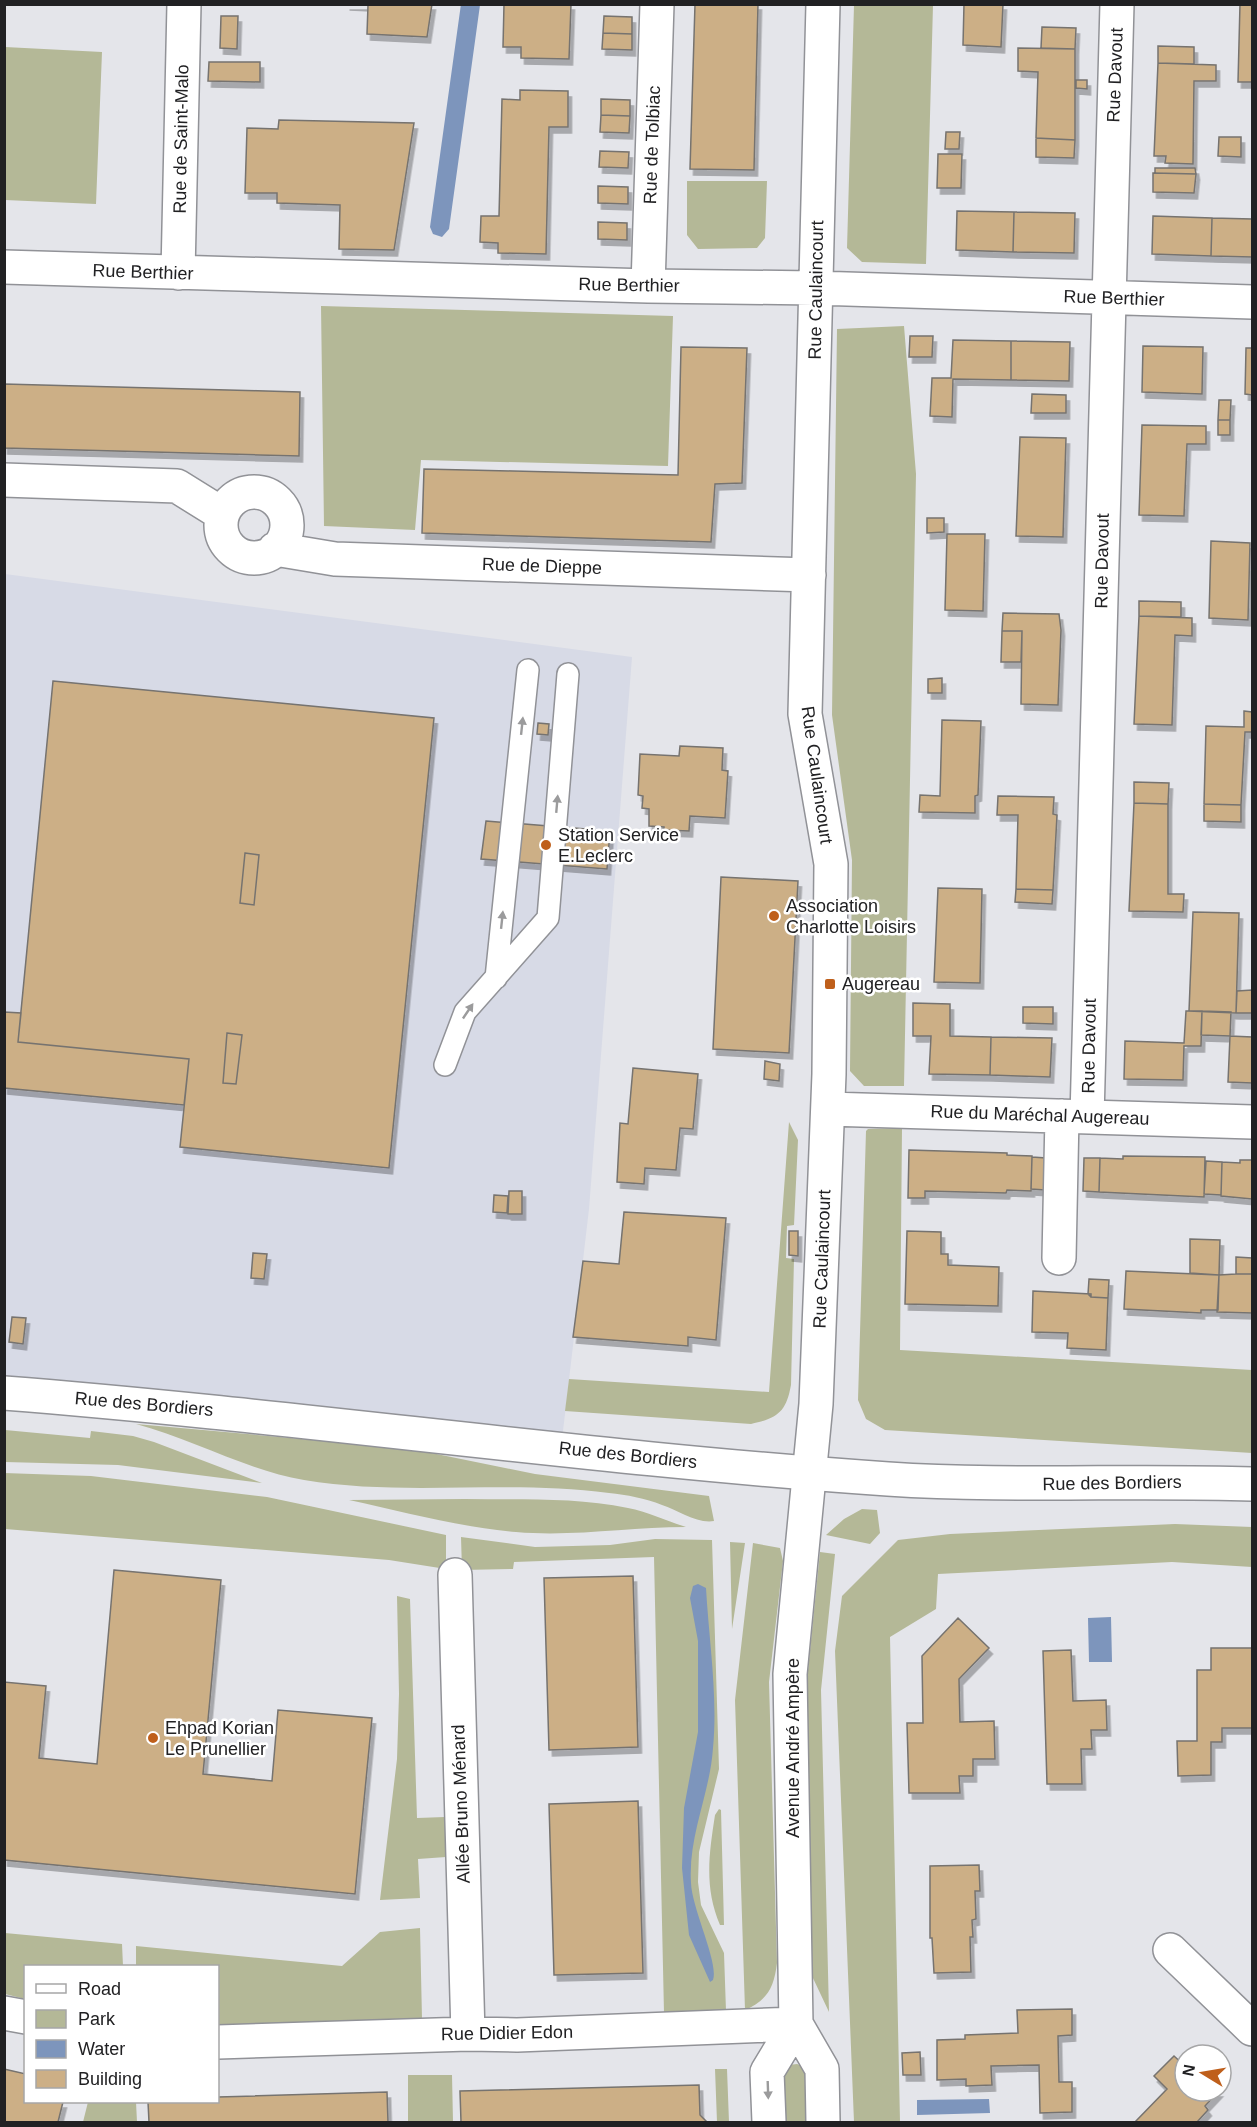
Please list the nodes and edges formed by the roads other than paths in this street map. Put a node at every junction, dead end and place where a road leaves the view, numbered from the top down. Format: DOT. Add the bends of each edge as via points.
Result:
graph roads {
  1 [pos="184,4"];
  2 [pos="657,4"];
  3 [pos="823,4"];
  4 [pos="1117,4"];
  5 [pos="4,267"];
  6 [pos="178,273"];
  7 [pos="648,286"];
  8 [pos="816,288"];
  9 [pos="1108,298"];
  10 [pos="1252,303"];
  11 [pos="4,480"];
  12 [pos="222,514"];
  13 [pos="275,549"];
  14 [pos="808,575"];
  15 [pos="528,670"];
  16 [pos="568,674"];
  17 [pos="496,978"];
  18 [pos="445,1065"];
  19 [pos="828,1109"];
  20 [pos="1075,1116"];
  21 [pos="1252,1122"];
  22 [pos="1059,1258"];
  23 [pos="4,1393"];
  24 [pos="811,1472"];
  25 [pos="1252,1484"];
  26 [pos="455,1575"];
  27 [pos="1170,1950"];
  28 [pos="4,2013"];
  29 [pos="24,2017"];
  30 [pos="796,2024"];
  31 [pos="1252,2029"];
  32 [pos="468,2034"];
  33 [pos="219,2042"];
  34 [pos="769,2122"];
  35 [pos="823,2122"];
  1 -- 6 [label="street, Rue de Saint-Malo"];
  2 -- 7 [label="street, Rue de Tolbiac"];
  3 -- 8 [label="street, Rue Caulaincourt"];
  4 -- 9 [label="street, Rue Davout"];
  5 -- 6 [label="street, Rue Berthier"];
  6 -- 7 [label="street, Rue Berthier"];
  7 -- 8 [label="street, Rue Berthier"];
  8 -- 9 [label="street, Rue Berthier"];
  8 -- 14 [label="street, Rue Caulaincourt"];
  9 -- 10 [label="street, Rue Berthier"];
  9 -- 20 [label="street, Rue Davout"];
  11 -- 12 [label="street" via="177,486"];
  12 -- 13 [label="street, Rue de Dieppe" via="222,535 235,552 256,557"];
  12 -- 13 [label="street" via="243,493 253,491 272,497 280,504 286,522 282,542"];
  13 -- 14 [label="street, Rue de Dieppe" via="335,559"];
  14 -- 19 [label="street, Rue Caulaincourt" via="805,714 831,864"];
  17 -- 15 [label="lane, one-way"];
  17 -- 16 [label="lane, one-way" via="548,918"];
  18 -- 17 [label="lane, one-way" via="465,1012"];
  19 -- 20 [label="street, Rue du Maréchal Augereau"];
  19 -- 24 [label="street, Rue Caulaincourt"];
  20 -- 21 [label="street, Rue du Maréchal Augereau"];
  20 -- 22 [label="street, Rue Davout"];
  23 -- 24 [label="street, Rue des Bordiers" via="189,1407"];
  24 -- 25 [label="street, Rue des Bordiers" via="1013,1484"];
  24 -- 30 [label="street, Avenue André Ampère" via="790,1674"];
  26 -- 32 [label="street, Allée Bruno Ménard"];
  27 -- 31 [label="street"];
  28 -- 29 [label="street"];
  30 -- 32 [label="street, Rue Didier Edon"];
  30 -- 34 [label="street, one-way" via="767,2072"];
  30 -- 35 [label="street, Avenue André Ampère" via="822,2069"];
  32 -- 33 [label="street, Rue Didier Edon"];
}
